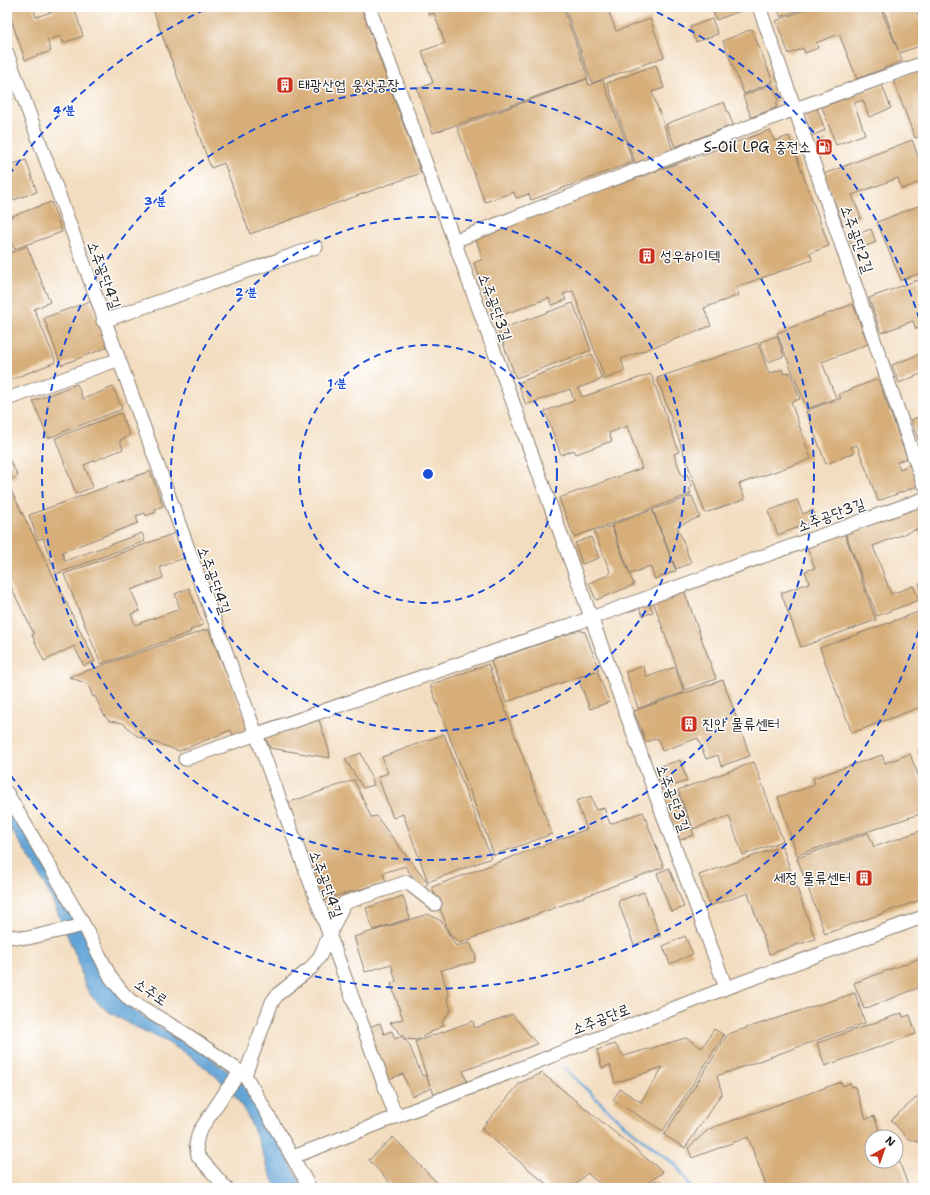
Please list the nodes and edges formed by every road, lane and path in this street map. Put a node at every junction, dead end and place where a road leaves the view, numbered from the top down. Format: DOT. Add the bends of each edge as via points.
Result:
graph roads {
  1 [pos="369,7"];
  2 [pos="759,7"];
  3 [pos="7,53"];
  4 [pos="923,63"];
  5 [pos="795,109"];
  6 [pos="454,241"];
  7 [pos="316,247"];
  8 [pos="103,320"];
  9 [pos="117,360"];
  10 [pos="7,399"];
  11 [pos="923,483"];
  12 [pos="923,499"];
  13 [pos="591,618"];
  14 [pos="254,735"];
  15 [pos="185,758"];
  16 [pos="7,793"];
  17 [pos="435,904"];
  18 [pos="923,917"];
  19 [pos="84,925"];
  20 [pos="7,936"];
  21 [pos="328,937"];
  22 [pos="726,988"];
  23 [pos="245,1075"];
  24 [pos="396,1117"];
  25 [pos="293,1157"];
  26 [pos="226,1188"];
  27 [pos="310,1188"];
  1 -- 6 [label="street, 소주공단3길"];
  2 -- 5 [label="street, 소주공단2길"];
  3 -- 8 [label="street, 소주공단4길"];
  4 -- 5 [label="street"];
  5 -- 6 [label="street"];
  5 -- 11 [label="street, 소주공단2길"];
  6 -- 13 [label="street, 소주공단3길"];
  7 -- 8 [label="street"];
  8 -- 9 [label="street, 소주공단4길"];
  9 -- 10 [label="street"];
  9 -- 14 [label="street, 소주공단4길"];
  12 -- 13 [label="street, 소주공단3길"];
  13 -- 14 [label="street"];
  13 -- 22 [label="street, 소주공단3길"];
  14 -- 15 [label="street"];
  14 -- 21 [label="street, 소주공단4길"];
  16 -- 19 [label="street, 소주로"];
  17 -- 21 [label="street" via="407,882 344,903"];
  18 -- 22 [label="street, 소주공단로"];
  19 -- 20 [label="street" via="28,938"];
  19 -- 23 [label="street, 소주로" via="111,978 131,1001 186,1034"];
  21 -- 23 [label="street" via="320,956 311,968 278,994 272,1002"];
  21 -- 24 [label="street, 소주공단4길"];
  22 -- 24 [label="street, 소주공단로"];
  23 -- 25 [label="street, 소주로"];
  23 -- 26 [label="street" via="238,1075 226,1091 199,1132 196,1144 198,1156"];
  24 -- 25 [label="street, 소주공단로"];
  25 -- 27 [label="street, 소주로"];
}
